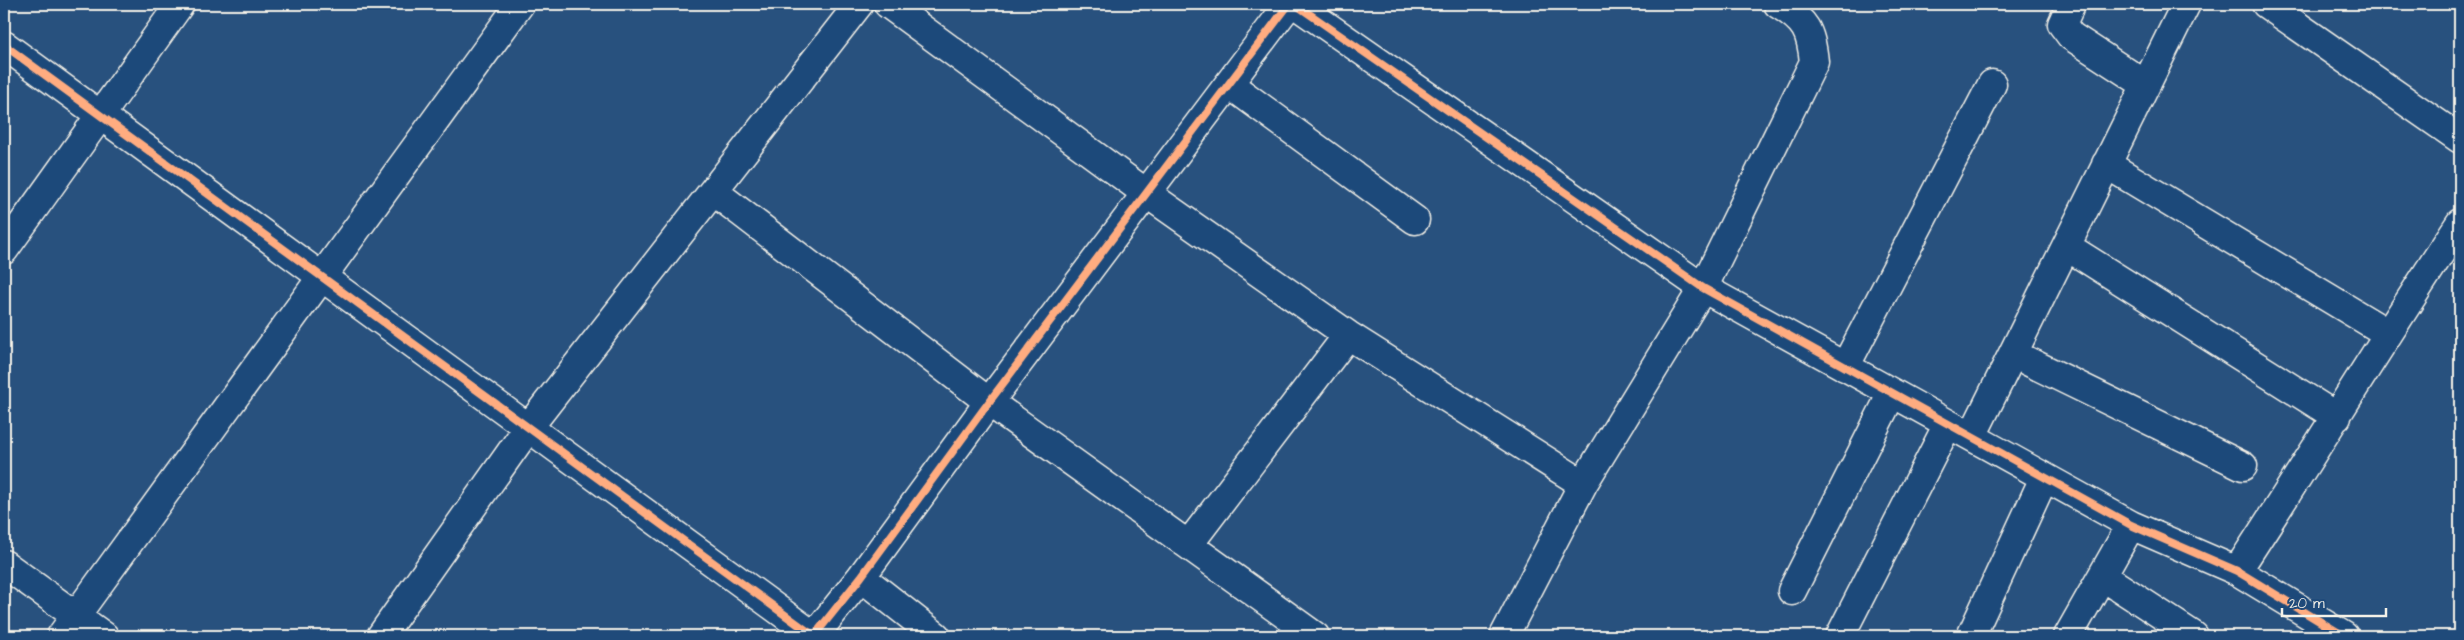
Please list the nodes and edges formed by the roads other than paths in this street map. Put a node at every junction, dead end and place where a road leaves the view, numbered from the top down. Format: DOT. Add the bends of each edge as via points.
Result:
graph roads {
  1 [pos="180,4"];
  2 [pos="520,4"];
  3 [pos="859,4"];
  4 [pos="888,4"];
  5 [pos="1289,4"];
  6 [pos="1295,4"];
  7 [pos="1778,4"];
  8 [pos="2071,4"];
  9 [pos="2186,4"];
  10 [pos="2266,4"];
  11 [pos="4,45"];
  12 [pos="1229,84"];
  13 [pos="1992,84"];
  14 [pos="2146,85"];
  15 [pos="100,115"];
  16 [pos="2460,139"];
  17 [pos="2106,164"];
  18 [pos="713,191"];
  19 [pos="1146,193"];
  20 [pos="1415,220"];
  21 [pos="2460,223"];
  22 [pos="2066,246"];
  23 [pos="4,250"];
  24 [pos="323,277"];
  25 [pos="1703,288"];
  26 [pos="2387,333"];
  27 [pos="1348,335"];
  28 [pos="2013,354"];
  29 [pos="1845,367"];
  30 [pos="1892,393"];
  31 [pos="990,402"];
  32 [pos="2337,417"];
  33 [pos="528,428"];
  34 [pos="1960,430"];
  35 [pos="2243,466"];
  36 [pos="2044,478"];
  37 [pos="1583,484"];
  38 [pos="2131,525"];
  39 [pos="1189,544"];
  40 [pos="4,564"];
  41 [pos="2237,572"];
  42 [pos="2102,576"];
  43 [pos="861,577"];
  44 [pos="1792,591"];
  45 [pos="68,626"];
  46 [pos="104,636"];
  47 [pos="381,636"];
  48 [pos="814,636"];
  49 [pos="936,636"];
  50 [pos="1315,636"];
  51 [pos="1504,636"];
  52 [pos="1840,636"];
  53 [pos="1971,636"];
  54 [pos="2068,636"];
  55 [pos="2194,636"];
  56 [pos="2344,636"];
  1 -- 15 [label="street"];
  2 -- 24 [label="street"];
  3 -- 18 [label="street"];
  4 -- 19 [label="street"];
  5 -- 12 [label="street"];
  6 -- 25 [label="street"];
  7 -- 25 [label="street" via="1792,12 1811,35 1814,62"];
  8 -- 14 [label="street" via="2062,24 2071,36"];
  9 -- 14 [label="street"];
  10 -- 16 [label="street"];
  11 -- 15 [label="street"];
  12 -- 19 [label="street"];
  12 -- 20 [label="street"];
  13 -- 29 [label="street"];
  14 -- 17 [label="street"];
  15 -- 23 [label="street"];
  15 -- 24 [label="street"];
  17 -- 22 [label="street"];
  17 -- 26 [label="street"];
  18 -- 31 [label="street"];
  18 -- 33 [label="street"];
  19 -- 27 [label="street"];
  19 -- 31 [label="street"];
  21 -- 26 [label="street"];
  22 -- 28 [label="street"];
  22 -- 32 [label="street"];
  24 -- 33 [label="street"];
  24 -- 45 [label="street"];
  25 -- 29 [label="street"];
  25 -- 37 [label="street"];
  26 -- 32 [label="street"];
  27 -- 37 [label="street"];
  27 -- 39 [label="street"];
  28 -- 34 [label="street"];
  28 -- 35 [label="street"];
  29 -- 30 [label="street"];
  30 -- 34 [label="street"];
  30 -- 44 [label="street"];
  31 -- 39 [label="street"];
  31 -- 43 [label="street"];
  32 -- 41 [label="street"];
  33 -- 47 [label="street"];
  33 -- 48 [label="street"];
  34 -- 36 [label="street"];
  34 -- 52 [label="street"];
  36 -- 38 [label="street"];
  36 -- 53 [label="street"];
  37 -- 51 [label="street"];
  38 -- 41 [label="street"];
  38 -- 42 [label="street"];
  39 -- 50 [label="street"];
  40 -- 45 [label="street"];
  41 -- 56 [label="street"];
  42 -- 54 [label="street"];
  42 -- 55 [label="street"];
  43 -- 48 [label="street"];
  43 -- 49 [label="street"];
  45 -- 46 [label="street"];
}
